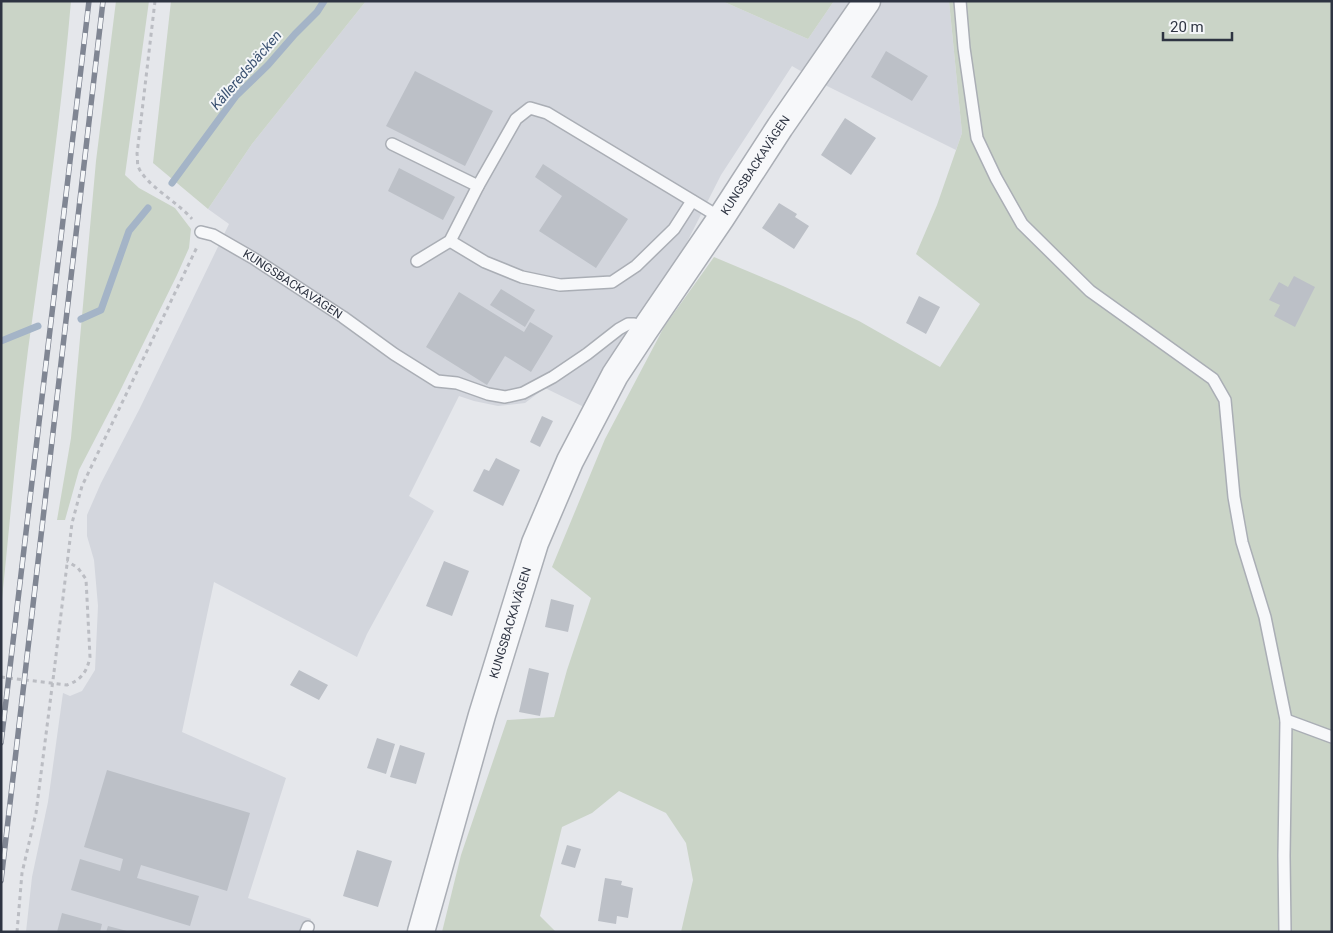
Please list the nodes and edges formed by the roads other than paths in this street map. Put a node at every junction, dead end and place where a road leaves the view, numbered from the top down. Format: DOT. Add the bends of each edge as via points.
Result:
graph roads {
  1 [pos="867,1"];
  2 [pos="960,1"];
  3 [pos="392,144"];
  4 [pos="478,186"];
  5 [pos="692,201"];
  6 [pos="721,218"];
  7 [pos="201,232"];
  8 [pos="450,241"];
  9 [pos="417,261"];
  10 [pos="644,330"];
  11 [pos="1286,720"];
  12 [pos="1332,737"];
  13 [pos="421,932"];
  14 [pos="1285,932"];
  1 -- 6 [label="street, KUNGSBACKAVÄGEN"];
  2 -- 11 [label="lane" via="977,138 1022,224 1090,291 1213,380 1226,400 1234,497 1242,542 1266,617"];
  3 -- 4 [label="lane"];
  4 -- 5 [label="lane" via="516,119 530,108 547,113"];
  4 -- 8 [label="lane"];
  5 -- 6 [label="lane"];
  5 -- 8 [label="lane" via="674,229 636,266 612,282 560,285 522,277 485,262"];
  6 -- 10 [label="street, KUNGSBACKAVÄGEN"];
  7 -- 10 [label="lane, KUNGSBACKAVÄGEN" via="213,235 253,258 437,381 457,383 488,394 505,397 522,393 553,376 628,324"];
  8 -- 9 [label="lane"];
  10 -- 13 [label="street, KUNGSBACKAVÄGEN" via="615,375 570,461 535,544 479,725"];
  11 -- 12 [label="lane"];
  11 -- 14 [label="lane"];
}
